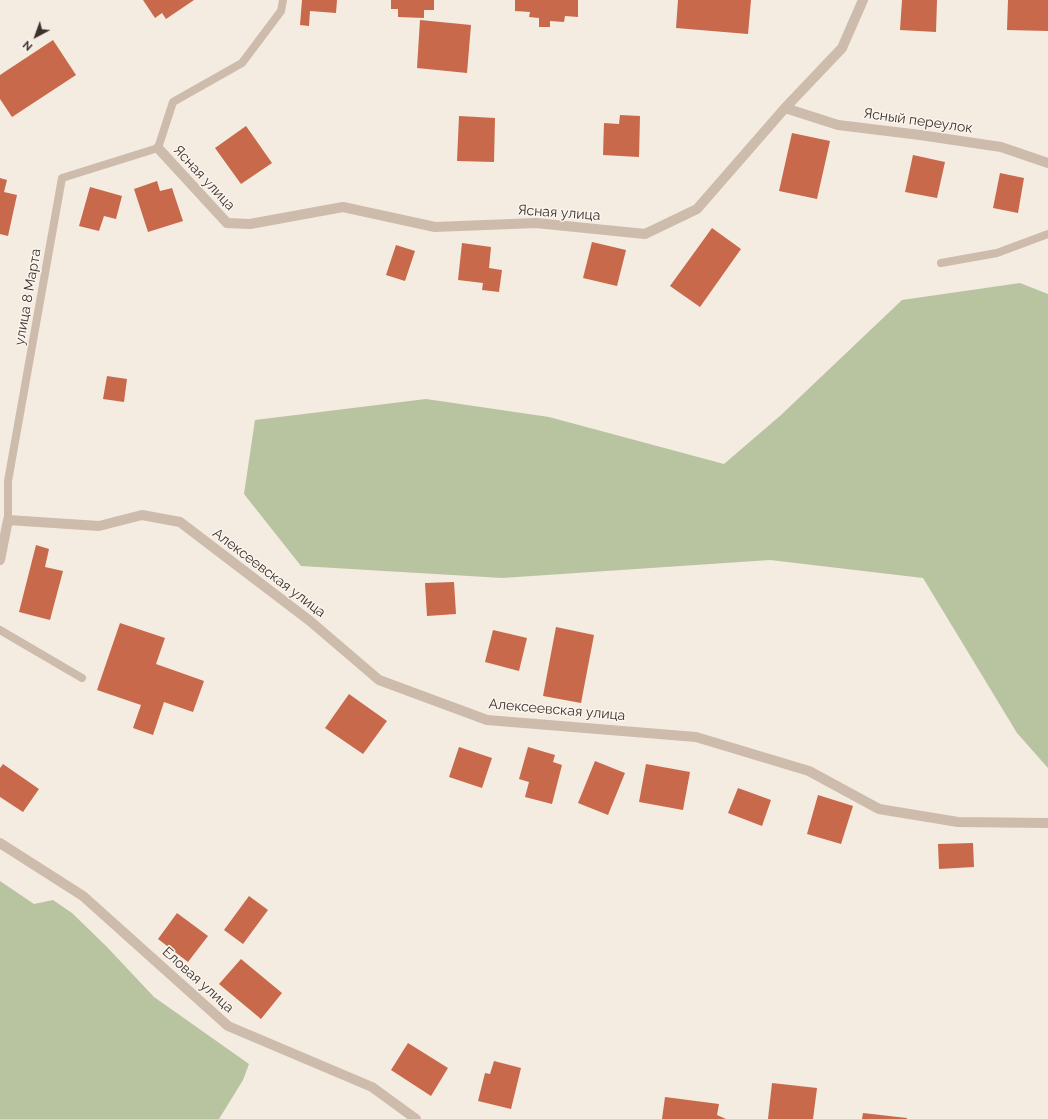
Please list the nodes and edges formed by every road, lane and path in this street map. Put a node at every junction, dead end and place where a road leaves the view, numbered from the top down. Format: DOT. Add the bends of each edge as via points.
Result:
graph roads {
  1 [pos="282,0"];
  2 [pos="863,0"];
  3 [pos="785,108"];
  4 [pos="158,148"];
  5 [pos="1048,163"];
  6 [pos="1048,234"];
  7 [pos="941,263"];
  8 [pos="8,520"];
  9 [pos="0,560"];
  10 [pos="0,630"];
  11 [pos="82,678"];
  12 [pos="1048,823"];
  13 [pos="0,843"];
  14 [pos="416,1119"];
  1 -- 4 [label="lane" via="281,11 242,63 173,102"];
  2 -- 3 [label="street, Ясная улица" via="842,48"];
  3 -- 4 [label="street, Ясная улица" via="697,209 645,234 536,223 434,227 343,207 250,224 227,223"];
  3 -- 5 [label="street, Ясный переулок" via="838,125 1001,147"];
  4 -- 8 [label="lane, улица 8 Марта" via="62,178 8,480"];
  6 -- 7 [label="lane" via="996,253"];
  8 -- 9 [label="street"];
  8 -- 12 [label="street, Алексеевская улица" via="99,526 142,515 180,522 310,621 379,680 487,720 696,737 808,771 879,809 958,822"];
  10 -- 11 [label="lane"];
  13 -- 14 [label="street, Еловая улица" via="83,896 228,1026 372,1087"];
}
